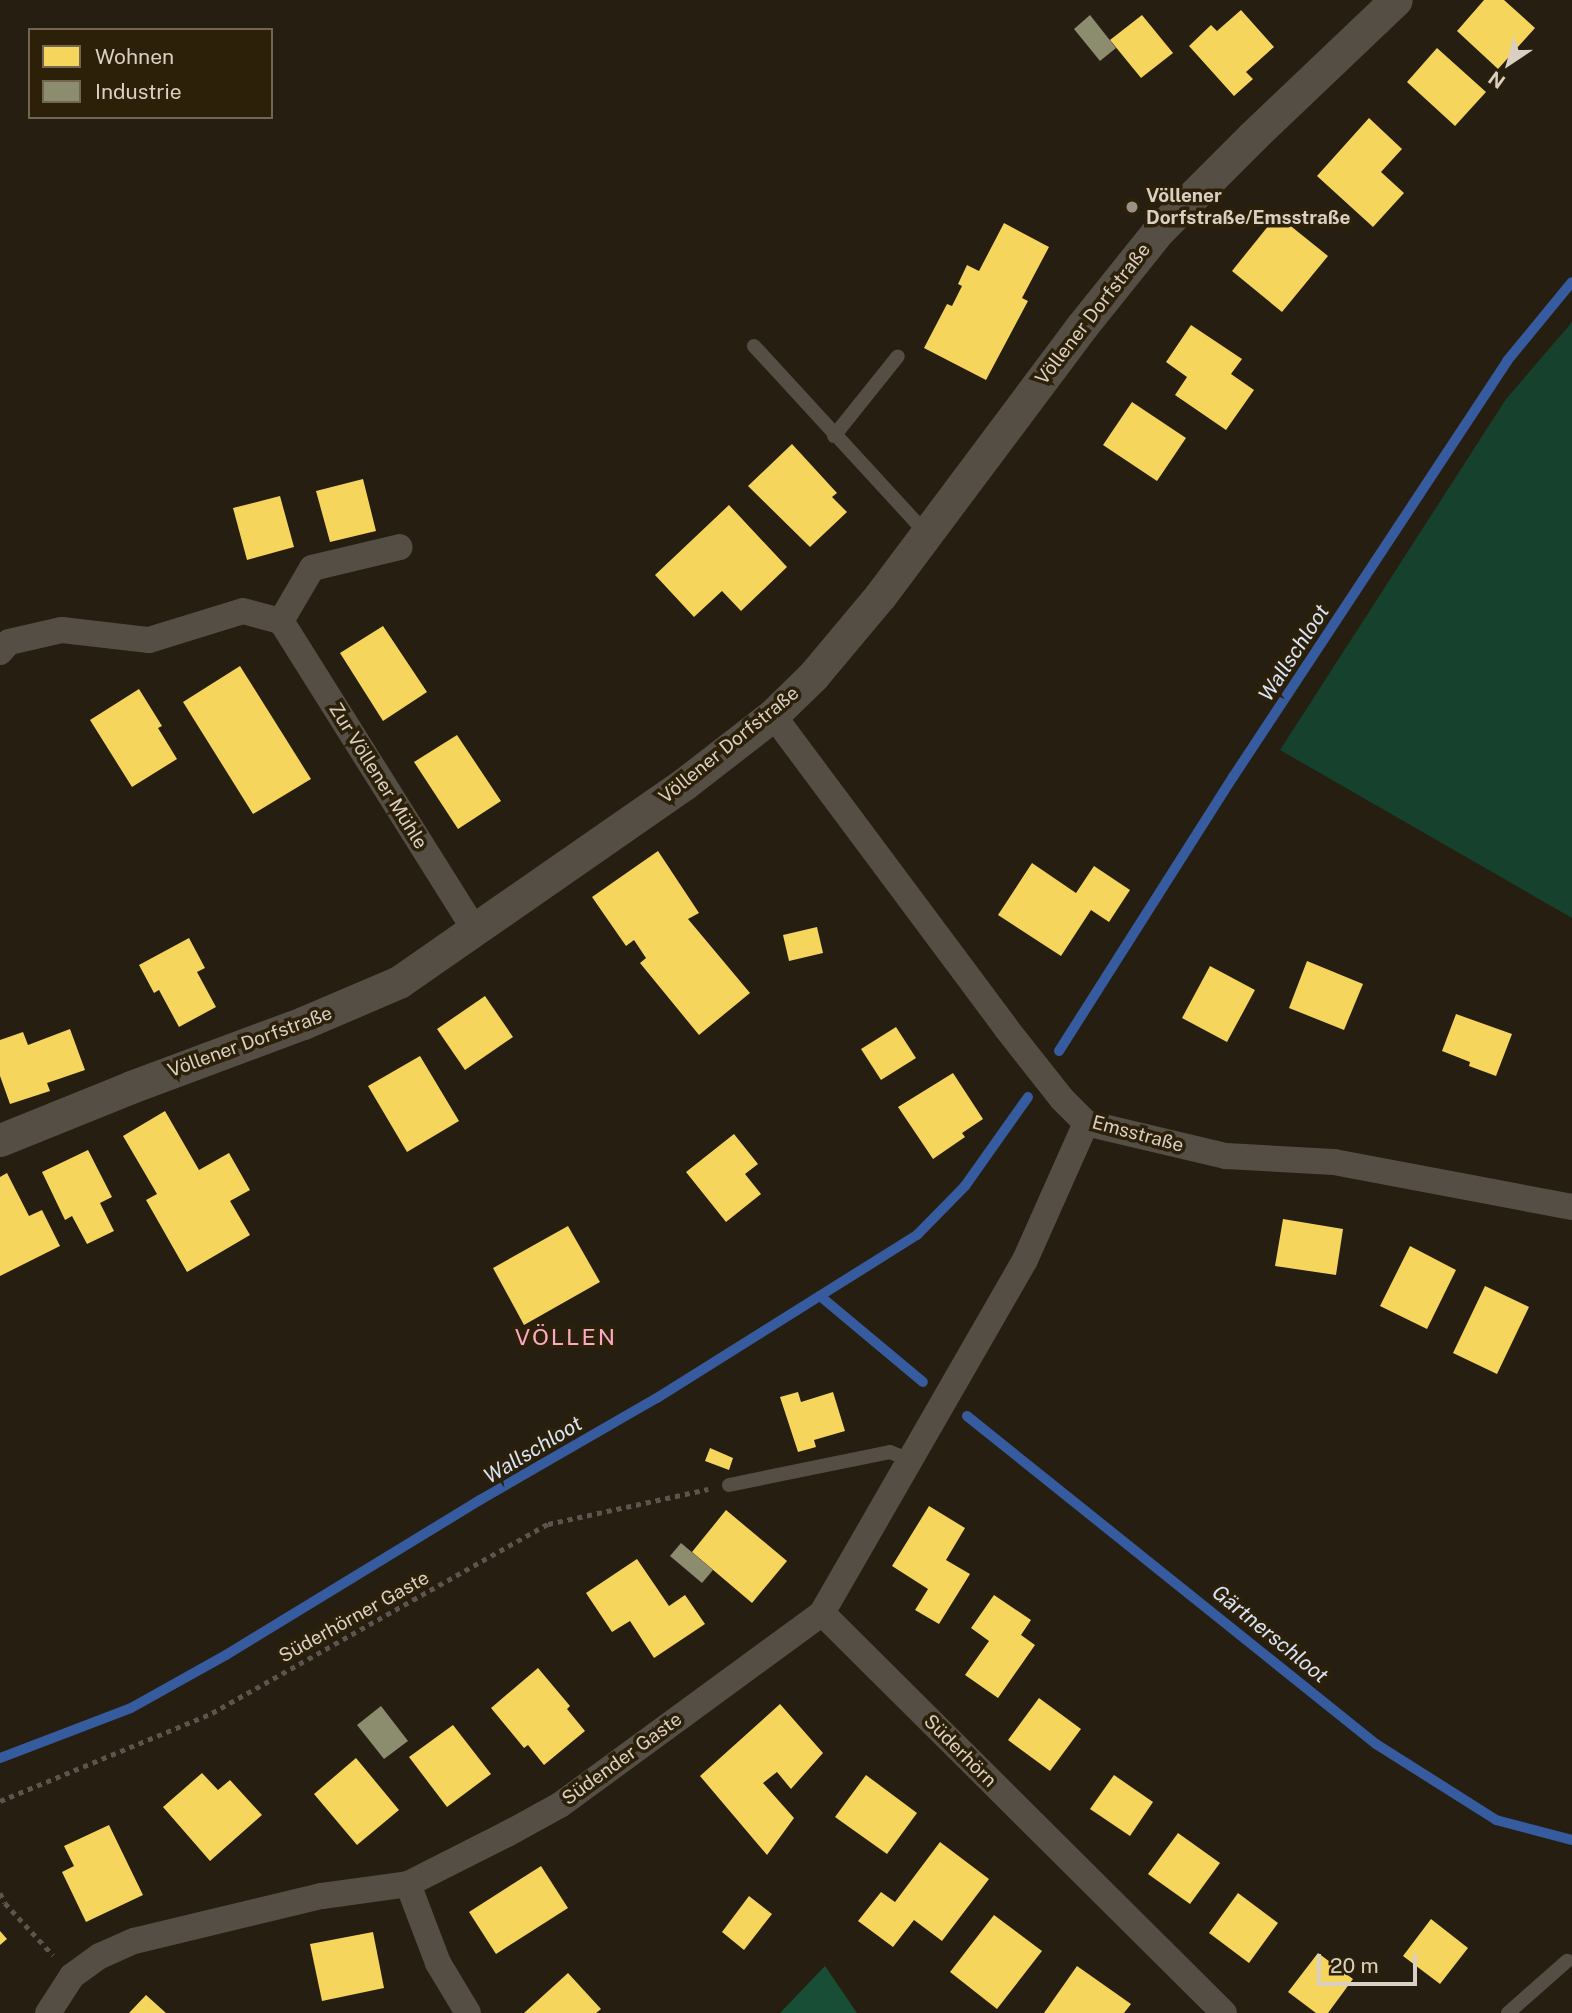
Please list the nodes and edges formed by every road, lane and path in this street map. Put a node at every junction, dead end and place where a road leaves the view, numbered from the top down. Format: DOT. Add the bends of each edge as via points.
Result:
graph roads {
  1 [pos="1396,0"];
  2 [pos="754,346"];
  3 [pos="898,356"];
  4 [pos="834,436"];
  5 [pos="927,534"];
  6 [pos="400,547"];
  7 [pos="281,621"];
  8 [pos="0,652"];
  9 [pos="773,715"];
  10 [pos="475,930"];
  11 [pos="1086,1123"];
  12 [pos="0,1140"];
  13 [pos="1572,1207"];
  14 [pos="910,1460"];
  15 [pos="729,1485"];
  16 [pos="822,1613"];
  17 [pos="0,1801"];
  18 [pos="408,1884"];
  19 [pos="0,1893"];
  20 [pos="1567,1961"];
  21 [pos="72,1976"];
  22 [pos="48,2013"];
  23 [pos="468,2013"];
  24 [pos="1224,2013"];
  25 [pos="1508,2013"];
  1 -- 5 [label="street, Völlener Dorfstraße" via="1158,231"];
  2 -- 4 [label="lane"];
  3 -- 4 [label="lane"];
  4 -- 5 [label="lane"];
  5 -- 9 [label="street, Völlener Dorfstraße" via="842,642"];
  6 -- 7 [label="street" via="312,568"];
  7 -- 8 [label="street" via="243,611 149,640 62,630 9,642"];
  7 -- 10 [label="street, Zur Völlener Mühle"];
  9 -- 10 [label="street, Völlener Dorfstraße" via="684,784"];
  9 -- 11 [label="street, Emsstraße" via="1006,1028"];
  10 -- 12 [label="street, Völlener Dorfstraße" via="399,982 352,1004"];
  11 -- 13 [label="street, Emsstraße" via="1226,1156 1335,1162"];
  11 -- 14 [label="street" via="1025,1260"];
  14 -- 15 [label="lane" via="890,1451"];
  14 -- 16 [label="street"];
  15 -- 17 [label="path, Süderhörner Gaste" via="548,1524 212,1713"];
  16 -- 18 [label="street, Südender Gaste" via="560,1805"];
  16 -- 24 [label="street, Süderhörn"];
  18 -- 21 [label="street, Südender Gaste" via="322,1896 134,1941 100,1956"];
  18 -- 23 [label="street" via="438,1963"];
  19 -- 21 [label="path"];
  20 -- 25 [label="lane"];
  21 -- 22 [label="street, Südender Gaste"];
}
